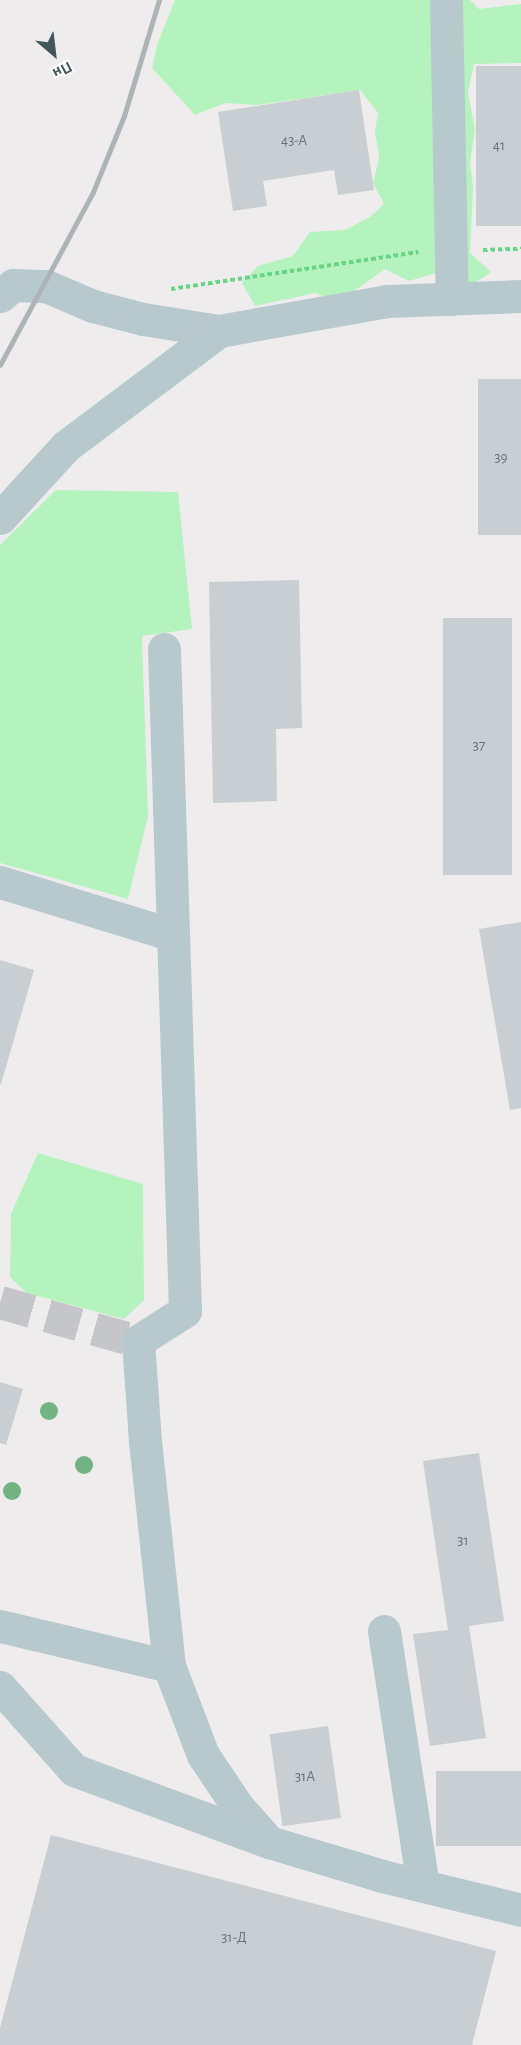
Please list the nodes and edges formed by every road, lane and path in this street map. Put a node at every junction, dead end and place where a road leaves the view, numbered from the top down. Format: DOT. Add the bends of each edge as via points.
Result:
graph roads {
  1 [pos="446,0"];
  2 [pos="521,249"];
  3 [pos="452,251"];
  4 [pos="166,290"];
  5 [pos="0,296"];
  6 [pos="521,297"];
  7 [pos="452,299"];
  8 [pos="219,331"];
  9 [pos="0,518"];
  10 [pos="164,649"];
  11 [pos="0,882"];
  12 [pos="173,935"];
  13 [pos="0,1626"];
  14 [pos="384,1631"];
  15 [pos="169,1666"];
  16 [pos="0,1687"];
  17 [pos="269,1842"];
  18 [pos="423,1886"];
  19 [pos="521,1910"];
  1 -- 3 [label="street"];
  2 -- 3 [label="path"];
  3 -- 4 [label="path" via="403,253"];
  3 -- 7 [label="street"];
  5 -- 8 [label="street" via="13,285 46,286 93,306 143,319"];
  6 -- 7 [label="street"];
  7 -- 8 [label="street" via="387,301"];
  8 -- 9 [label="street" via="66,446"];
  10 -- 12 [label="street"];
  11 -- 12 [label="street"];
  12 -- 15 [label="street" via="185,1311 138,1341"];
  13 -- 15 [label="street"];
  14 -- 18 [label="street"];
  15 -- 17 [label="street" via="204,1755 238,1807"];
  16 -- 17 [label="street" via="74,1770"];
  17 -- 18 [label="street"];
  18 -- 19 [label="street"];
}
